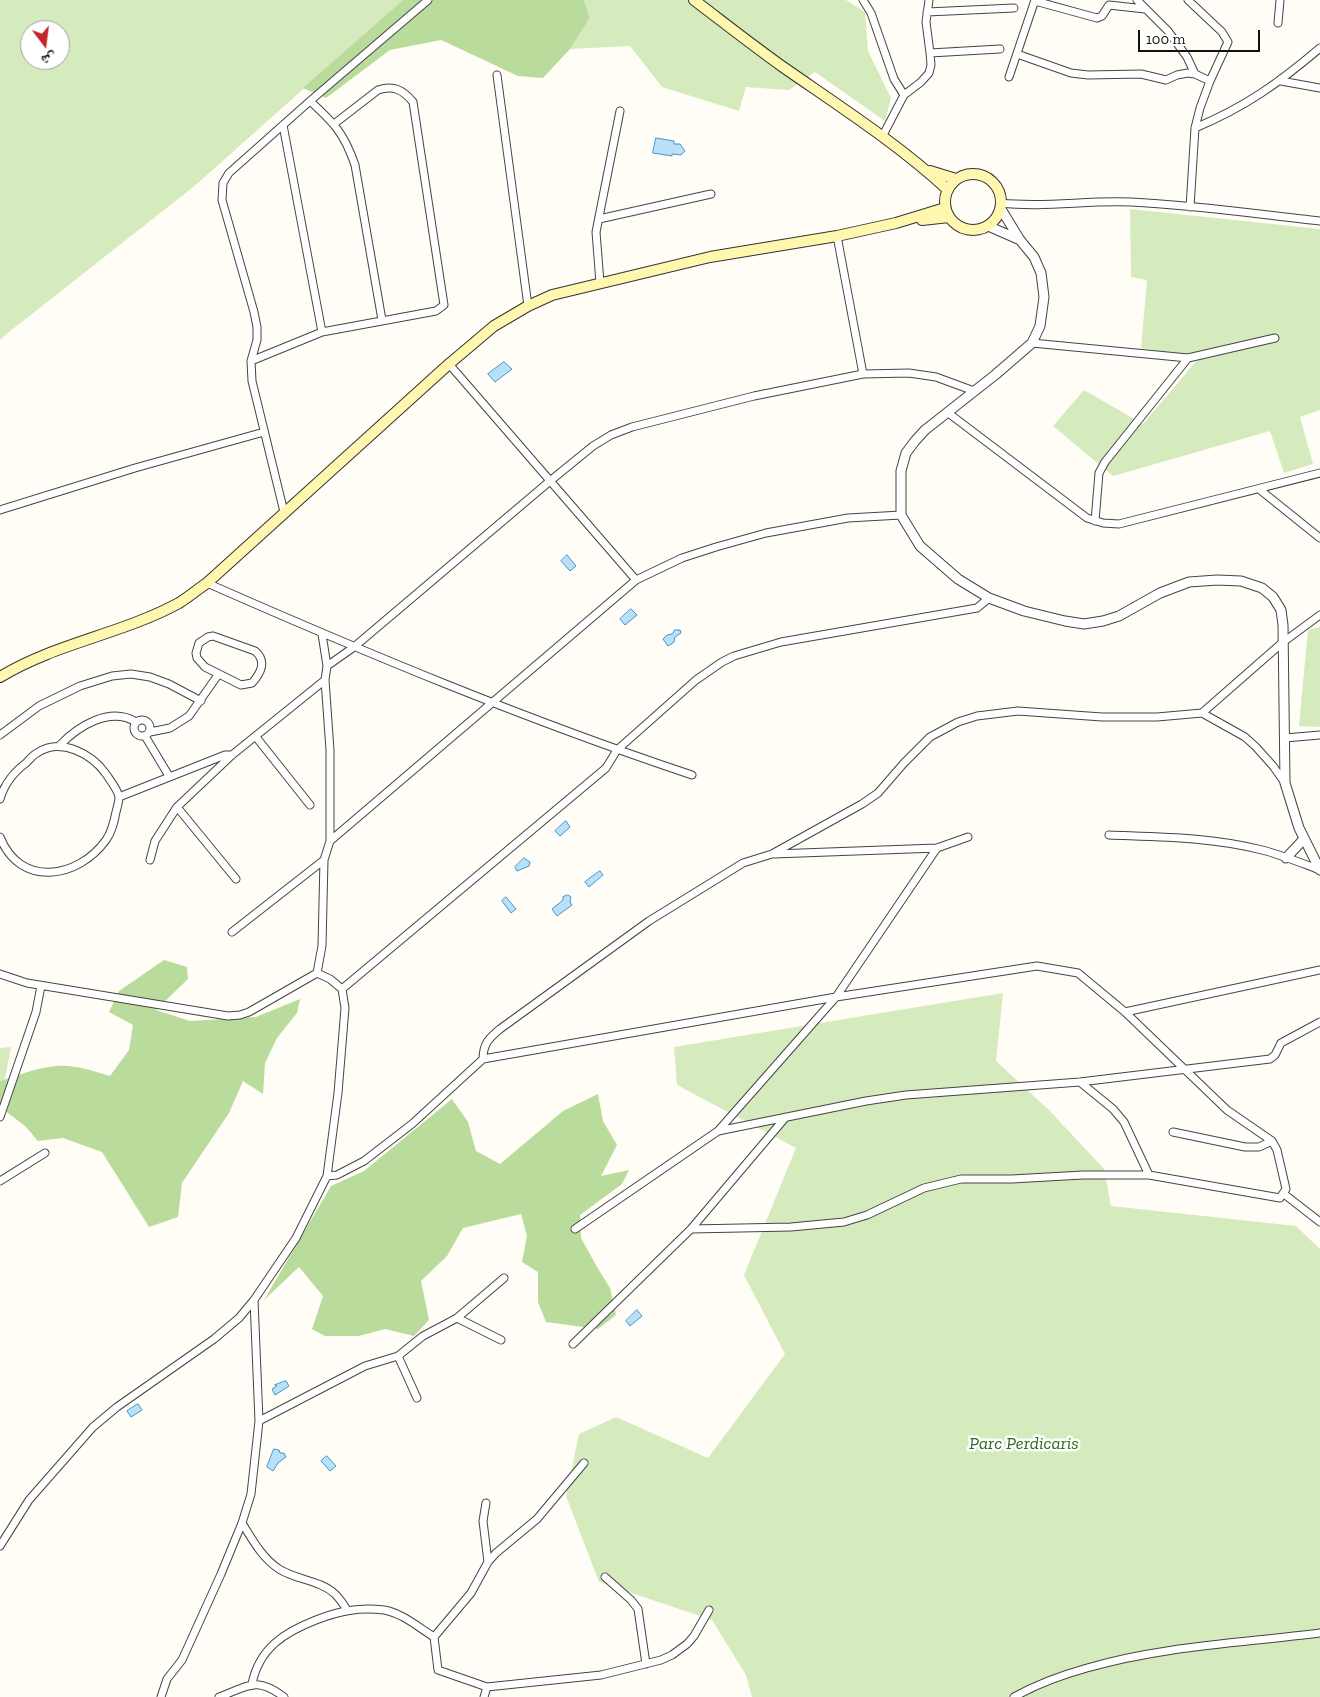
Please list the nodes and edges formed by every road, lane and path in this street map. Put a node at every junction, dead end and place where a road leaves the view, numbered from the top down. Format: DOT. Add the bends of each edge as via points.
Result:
graph roads {
  1 [pos="428,0"];
  2 [pos="694,0"];
  3 [pos="863,0"];
  4 [pos="929,0"];
  5 [pos="1137,0"];
  6 [pos="1188,0"];
  7 [pos="1280,0"];
  8 [pos="1035,1"];
  9 [pos="1014,8"];
  10 [pos="1145,9"];
  11 [pos="927,12"];
  12 [pos="1278,23"];
  13 [pos="1320,48"];
  14 [pos="1000,49"];
  15 [pos="930,53"];
  16 [pos="1017,54"];
  17 [pos="1316,55"];
  18 [pos="1195,74"];
  19 [pos="497,75"];
  20 [pos="1009,77"];
  21 [pos="1210,81"];
  22 [pos="1280,81"];
  23 [pos="1320,88"];
  24 [pos="904,95"];
  25 [pos="310,101"];
  26 [pos="620,111"];
  27 [pos="334,124"];
  28 [pos="283,125"];
  29 [pos="1195,128"];
  30 [pos="882,137"];
  31 [pos="925,169"];
  32 [pos="956,179"];
  33 [pos="948,190"];
  34 [pos="711,194"];
  35 [pos="1001,206"];
  36 [pos="1190,207"];
  37 [pos="947,212"];
  38 [pos="599,218"];
  39 [pos="1320,220"];
  40 [pos="988,226"];
  41 [pos="837,236"];
  42 [pos="1020,240"];
  43 [pos="600,283"];
  44 [pos="528,306"];
  45 [pos="382,320"];
  46 [pos="322,332"];
  47 [pos="1275,338"];
  48 [pos="1032,343"];
  49 [pos="1188,358"];
  50 [pos="251,360"];
  51 [pos="448,364"];
  52 [pos="863,374"];
  53 [pos="974,391"];
  54 [pos="947,412"];
  55 [pos="264,432"];
  56 [pos="1320,473"];
  57 [pos="550,481"];
  58 [pos="1259,489"];
  59 [pos="0,510"];
  60 [pos="284,512"];
  61 [pos="901,515"];
  62 [pos="1095,521"];
  63 [pos="1320,538"];
  64 [pos="636,580"];
  65 [pos="207,583"];
  66 [pos="989,598"];
  67 [pos="1320,615"];
  68 [pos="322,634"];
  69 [pos="1282,643"];
  70 [pos="354,647"];
  71 [pos="327,666"];
  72 [pos="218,675"];
  73 [pos="0,677"];
  74 [pos="325,680"];
  75 [pos="201,701"];
  76 [pos="494,703"];
  77 [pos="1202,713"];
  78 [pos="136,722"];
  79 [pos="147,734"];
  80 [pos="0,735"];
  81 [pos="1320,735"];
  82 [pos="256,737"];
  83 [pos="1285,738"];
  84 [pos="59,746"];
  85 [pos="617,750"];
  86 [pos="232,755"];
  87 [pos="692,775"];
  88 [pos="170,776"];
  89 [pos="1285,783"];
  90 [pos="119,797"];
  91 [pos="0,800"];
  92 [pos="310,805"];
  93 [pos="177,807"];
  94 [pos="1109,835"];
  95 [pos="0,837"];
  96 [pos="968,837"];
  97 [pos="1304,839"];
  98 [pos="330,841"];
  99 [pos="937,848"];
  100 [pos="772,854"];
  101 [pos="1286,858"];
  102 [pos="150,860"];
  103 [pos="324,860"];
  104 [pos="1320,870"];
  105 [pos="236,879"];
  106 [pos="232,932"];
  107 [pos="1320,970"];
  108 [pos="317,973"];
  109 [pos="0,974"];
  110 [pos="41,986"];
  111 [pos="342,989"];
  112 [pos="836,997"];
  113 [pos="1125,1012"];
  114 [pos="1320,1022"];
  115 [pos="482,1059"];
  116 [pos="1186,1069"];
  117 [pos="1080,1082"];
  118 [pos="0,1117"];
  119 [pos="786,1118"];
  120 [pos="718,1131"];
  121 [pos="1173,1132"];
  122 [pos="1272,1141"];
  123 [pos="45,1153"];
  124 [pos="327,1176"];
  125 [pos="1149,1176"];
  126 [pos="0,1180"];
  127 [pos="1284,1194"];
  128 [pos="1320,1222"];
  129 [pos="575,1229"];
  130 [pos="691,1229"];
  131 [pos="504,1278"];
  132 [pos="254,1300"];
  133 [pos="457,1318"];
  134 [pos="501,1340"];
  135 [pos="573,1344"];
  136 [pos="398,1356"];
  137 [pos="417,1398"];
  138 [pos="259,1421"];
  139 [pos="584,1463"];
  140 [pos="486,1503"];
  141 [pos="242,1523"];
  142 [pos="0,1546"];
  143 [pos="488,1562"];
  144 [pos="605,1577"];
  145 [pos="348,1610"];
  146 [pos="709,1610"];
  147 [pos="1320,1633"];
  148 [pos="434,1637"];
  149 [pos="646,1664"];
  150 [pos="252,1684"];
  151 [pos="487,1687"];
  152 [pos="161,1697"];
  153 [pos="219,1697"];
  154 [pos="284,1697"];
  155 [pos="484,1697"];
  156 [pos="1014,1697"];
  1 -- 25 [label="street"];
  2 -- 30 [label="main road"];
  3 -- 24 [label="street" via="872,13 894,79"];
  4 -- 11 [label="street"];
  5 -- 10 [label="street"];
  6 -- 21 [label="street" via="1222,32 1228,42"];
  7 -- 12 [label="street"];
  8 -- 10 [label="street" via="1097,18 1109,5"];
  8 -- 16 [label="street"];
  9 -- 11 [label="street"];
  10 -- 18 [label="street" via="1168,31"];
  11 -- 15 [label="street"];
  13 -- 17 [label="street"];
  14 -- 15 [label="street"];
  15 -- 24 [label="street" via="929,73"];
  16 -- 18 [label="street" via="1080,74 1141,74 1166,80 1177,75"];
  16 -- 20 [label="street"];
  17 -- 22 [label="street"];
  18 -- 21 [label="street"];
  19 -- 44 [label="street"];
  21 -- 29 [label="street"];
  22 -- 23 [label="street"];
  22 -- 29 [label="street" via="1221,118"];
  24 -- 30 [label="street"];
  25 -- 27 [label="street"];
  25 -- 28 [label="street"];
  26 -- 38 [label="street"];
  27 -- 45 [label="street" via="348,144 355,165"];
  27 -- 45 [label="street" via="378,90 401,90 413,102 444,305 436,310"];
  28 -- 46 [label="street"];
  28 -- 50 [label="street" via="229,174 221,192 254,312 257,340"];
  29 -- 36 [label="street"];
  30 -- 31 [label="main road"];
  31 -- 32 [label="main road"];
  31 -- 33 [label="main road"];
  32 -- 33 [label="main road"];
  32 -- 35 [label="main road" via="971,174 989,178 1000,194"];
  33 -- 37 [label="main road" via="945,198"];
  34 -- 38 [label="street"];
  35 -- 36 [label="street" via="1086,201"];
  35 -- 40 [label="main road" via="996,219"];
  35 -- 42 [label="street"];
  36 -- 39 [label="street"];
  37 -- 40 [label="main road" via="962,228 971,230"];
  37 -- 41 [label="main road"];
  38 -- 43 [label="street" via="596,232"];
  40 -- 42 [label="street"];
  41 -- 43 [label="main road" via="710,257"];
  41 -- 52 [label="street"];
  42 -- 48 [label="street" via="1034,257 1041,273 1044,297 1040,326"];
  43 -- 44 [label="main road" via="552,295"];
  44 -- 51 [label="main road" via="494,326"];
  45 -- 46 [label="street"];
  46 -- 50 [label="street"];
  47 -- 49 [label="street"];
  48 -- 49 [label="street"];
  48 -- 53 [label="street"];
  49 -- 62 [label="street" via="1104,462 1099,473"];
  50 -- 55 [label="street"];
  51 -- 57 [label="street"];
  51 -- 60 [label="main road"];
  52 -- 53 [label="street" via="909,373 936,377"];
  52 -- 57 [label="street" via="632,426 593,446"];
  53 -- 54 [label="street"];
  54 -- 61 [label="street" via="915,440 906,453 901,471"];
  54 -- 62 [label="street"];
  55 -- 59 [label="street"];
  55 -- 60 [label="street"];
  56 -- 58 [label="street"];
  57 -- 64 [label="street"];
  57 -- 70 [label="street"];
  58 -- 62 [label="street" via="1118,524"];
  58 -- 63 [label="street"];
  60 -- 65 [label="main road"];
  61 -- 64 [label="street" via="848,518 766,533 682,558"];
  61 -- 66 [label="street" via="920,546 958,579"];
  64 -- 76 [label="street"];
  65 -- 68 [label="street"];
  65 -- 73 [label="main road" via="181,602 156,614 36,658"];
  66 -- 69 [label="street" via="1024,611 1084,624 1119,616 1160,593 1189,582 1242,581 1262,588 1273,597 1281,610"];
  66 -- 85 [label="street" via="977,608 781,642 734,656 696,680"];
  67 -- 69 [label="street"];
  68 -- 70 [label="street"];
  68 -- 71 [label="street"];
  69 -- 77 [label="street"];
  69 -- 83 [label="street"];
  70 -- 71 [label="street"];
  70 -- 76 [label="street"];
  71 -- 74 [label="street"];
  72 -- 72 [label="street" via="241,685 252,683 261,671 261,658 254,651 221,638 208,637 198,643 197,658"];
  72 -- 75 [label="street"];
  74 -- 82 [label="street"];
  74 -- 98 [label="street" via="330,750"];
  75 -- 79 [label="street" via="177,725"];
  75 -- 80 [label="street" via="150,676 112,676 80,686 39,706"];
  76 -- 85 [label="street"];
  76 -- 98 [label="street"];
  77 -- 89 [label="street" via="1256,747"];
  77 -- 100 [label="street" via="1102,717 1018,711 958,722 926,740 878,793"];
  78 -- 79 [label="street" via="135,733 139,736"];
  78 -- 79 [label="street" via="147,721 150,726"];
  78 -- 84 [label="street" via="127,716 98,720 79,728"];
  79 -- 88 [label="street"];
  81 -- 83 [label="street"];
  82 -- 86 [label="street"];
  82 -- 92 [label="street"];
  83 -- 89 [label="street"];
  84 -- 90 [label="street" via="76,750 92,759 112,782"];
  84 -- 91 [label="street" via="38,752 17,770"];
  85 -- 87 [label="street"];
  85 -- 111 [label="street" via="606,768"];
  86 -- 88 [label="street"];
  86 -- 93 [label="street"];
  88 -- 90 [label="street"];
  89 -- 97 [label="street"];
  90 -- 95 [label="street" via="107,839 79,866 56,873 29,869 12,856"];
  93 -- 102 [label="street" via="154,841"];
  93 -- 105 [label="street"];
  94 -- 101 [label="street" via="1224,842"];
  96 -- 99 [label="street"];
  97 -- 101 [label="street"];
  97 -- 104 [label="street"];
  98 -- 103 [label="street"];
  99 -- 100 [label="street"];
  99 -- 112 [label="street"];
  100 -- 115 [label="street" via="743,863 649,921 500,1029 483,1047"];
  101 -- 104 [label="street"];
  103 -- 106 [label="street"];
  103 -- 108 [label="street" via="322,946"];
  107 -- 113 [label="street"];
  108 -- 110 [label="street" via="248,1012 228,1016"];
  108 -- 111 [label="street" via="330,978"];
  109 -- 110 [label="street"];
  110 -- 118 [label="street" via="36,1012"];
  111 -- 124 [label="street" via="345,1008"];
  112 -- 113 [label="street" via="1037,966 1078,973"];
  112 -- 115 [label="street"];
  112 -- 120 [label="street"];
  113 -- 116 [label="street"];
  114 -- 116 [label="street" via="1281,1043 1270,1060"];
  115 -- 124 [label="street" via="412,1124 372,1154 337,1175"];
  116 -- 117 [label="street"];
  116 -- 122 [label="street" via="1227,1110"];
  117 -- 119 [label="street" via="906,1095"];
  117 -- 125 [label="street" via="1124,1122"];
  119 -- 120 [label="street"];
  119 -- 130 [label="street"];
  120 -- 129 [label="street"];
  121 -- 122 [label="street" via="1245,1147 1259,1147"];
  122 -- 127 [label="street" via="1284,1178"];
  123 -- 126 [label="street"];
  124 -- 132 [label="street" via="296,1238"];
  125 -- 127 [label="street" via="1280,1198"];
  125 -- 130 [label="street" via="961,1179 924,1188 867,1215 844,1222 790,1227"];
  127 -- 128 [label="street"];
  130 -- 135 [label="street"];
  131 -- 133 [label="street"];
  132 -- 138 [label="street"];
  132 -- 142 [label="street" via="214,1339 93,1427 29,1500"];
  133 -- 134 [label="street"];
  133 -- 136 [label="street" via="423,1336"];
  136 -- 137 [label="street"];
  136 -- 138 [label="street" via="365,1366"];
  138 -- 141 [label="street" via="254,1478"];
  139 -- 143 [label="street" via="537,1519"];
  140 -- 143 [label="street" via="484,1521"];
  141 -- 145 [label="street" via="268,1560 291,1575 324,1587 335,1594"];
  141 -- 152 [label="street" via="182,1660 167,1679"];
  143 -- 148 [label="street" via="471,1593"];
  144 -- 149 [label="street" via="638,1610"];
  145 -- 148 [label="street" via="394,1613"];
  145 -- 150 [label="street" via="284,1635 266,1652"];
  146 -- 149 [label="street" via="687,1644 672,1655"];
  147 -- 156 [label="street" via="1127,1657 1062,1675"];
  148 -- 151 [label="street" via="438,1670"];
  149 -- 151 [label="street" via="594,1676"];
  150 -- 153 [label="street"];
  150 -- 154 [label="street" via="269,1686"];
  151 -- 155 [label="street"];
}
